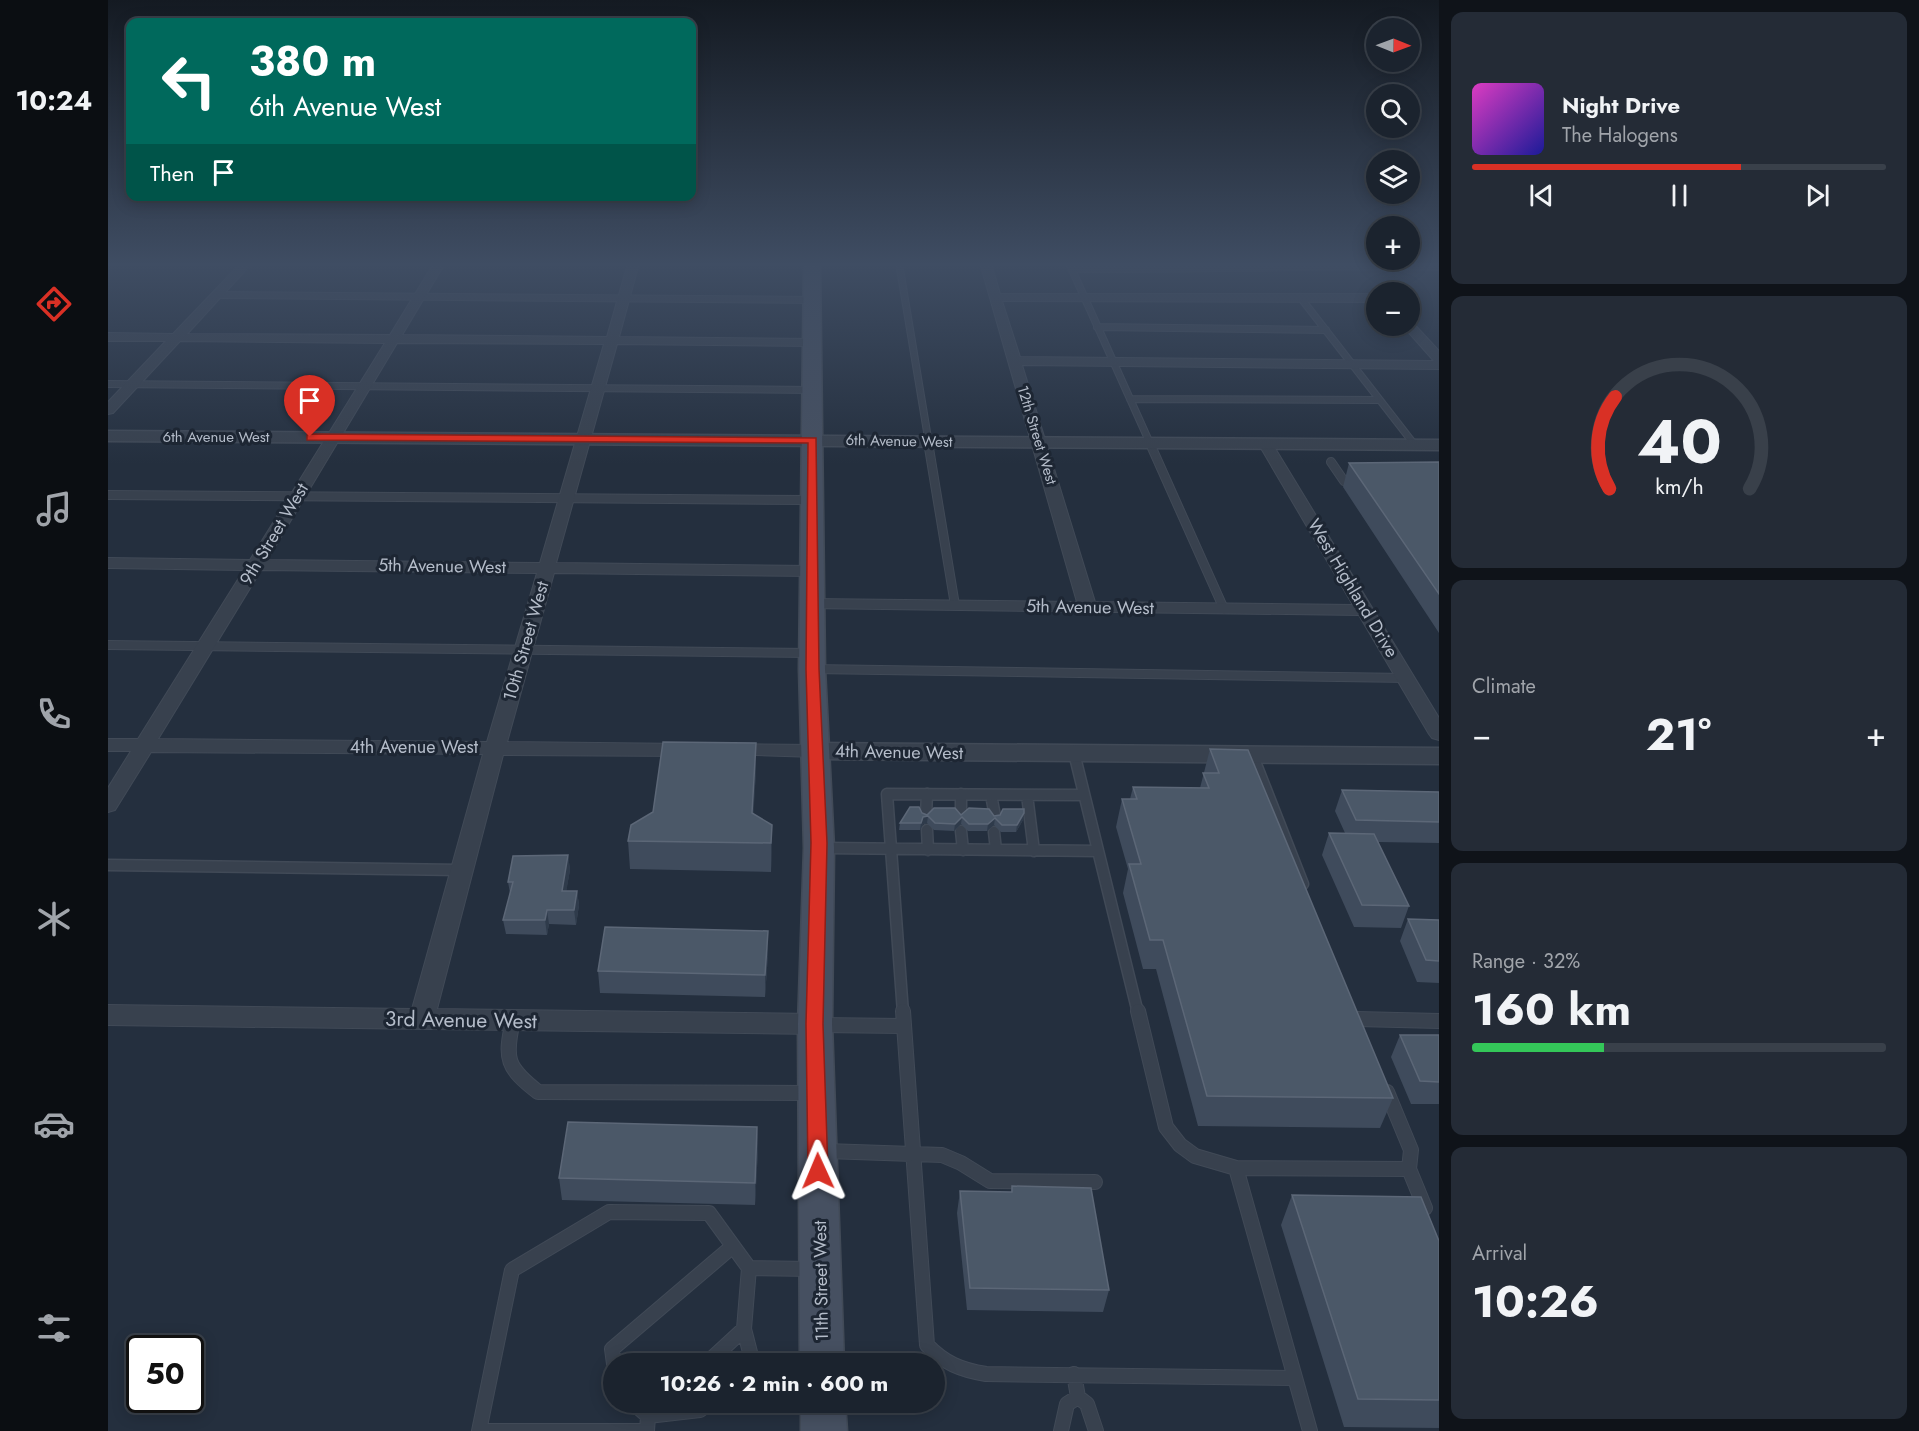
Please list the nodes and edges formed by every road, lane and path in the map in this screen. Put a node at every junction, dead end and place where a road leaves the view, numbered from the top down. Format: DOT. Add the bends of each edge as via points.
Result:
graph roads {
  1 [pos="185,330"];
  2 [pos="399,330"];
  3 [pos="615,330"];
  4 [pos="813,330"];
  5 [pos="910,330"];
  6 [pos="1004,330"];
  7 [pos="1098,330"];
  8 [pos="1309,330"];
  9 [pos="1326,330"];
  10 [pos="1419,336"];
  11 [pos="108,337"];
  12 [pos="179,337"];
  13 [pos="393,339"];
  14 [pos="612,341"];
  15 [pos="813,342"];
  16 [pos="1439,359"];
  17 [pos="1014,362"];
  18 [pos="1113,362"];
  19 [pos="1353,364"];
  20 [pos="1439,365"];
  21 [pos="108,384"];
  22 [pos="134,384"];
  23 [pos="365,386"];
  24 [pos="598,387"];
  25 [pos="814,390"];
  26 [pos="1130,399"];
  27 [pos="1378,400"];
  28 [pos="108,410"];
  29 [pos="108,436"];
  30 [pos="333,438"];
  31 [pos="584,438"];
  32 [pos="813,440"];
  33 [pos="928,441"];
  34 [pos="1039,442"];
  35 [pos="1149,442"];
  36 [pos="1266,443"];
  37 [pos="1414,444"];
  38 [pos="1439,445"];
  39 [pos="1331,462"];
  40 [pos="1344,481"];
  41 [pos="108,495"];
  42 [pos="298,496"];
  43 [pos="567,498"];
  44 [pos="814,500"];
  45 [pos="108,562"];
  46 [pos="256,564"];
  47 [pos="547,568"];
  48 [pos="813,571"];
  49 [pos="813,604"];
  50 [pos="955,605"];
  51 [pos="1088,608"];
  52 [pos="1224,609"];
  53 [pos="1366,610"];
  54 [pos="108,645"];
  55 [pos="206,646"];
  56 [pos="524,649"];
  57 [pos="812,661"];
  58 [pos="1407,678"];
  59 [pos="1439,734"];
  60 [pos="108,745"];
  61 [pos="146,745"];
  62 [pos="495,748"];
  63 [pos="815,751"];
  64 [pos="1074,753"];
  65 [pos="1252,754"];
  66 [pos="1439,756"];
  67 [pos="927,794"];
  68 [pos="962,794"];
  69 [pos="991,795"];
  70 [pos="1027,795"];
  71 [pos="1084,795"];
  72 [pos="108,805"];
  73 [pos="926,815"];
  74 [pos="962,815"];
  75 [pos="995,816"];
  76 [pos="927,830"];
  77 [pos="961,831"];
  78 [pos="994,832"];
  79 [pos="819,848"];
  80 [pos="891,849"];
  81 [pos="928,850"];
  82 [pos="963,850"];
  83 [pos="996,850"];
  84 [pos="1034,851"];
  85 [pos="1098,851"];
  86 [pos="108,865"];
  87 [pos="460,870"];
  88 [pos="1309,898"];
  89 [pos="108,1015"];
  90 [pos="1357,1019"];
  91 [pos="422,1020"];
  92 [pos="513,1021"];
  93 [pos="1439,1021"];
  94 [pos="815,1024"];
  95 [pos="902,1026"];
  96 [pos="1384,1084"];
  97 [pos="816,1093"];
  98 [pos="818,1151"];
  99 [pos="911,1152"];
  100 [pos="1236,1168"];
  101 [pos="1409,1169"];
  102 [pos="1095,1182"];
  103 [pos="1430,1222"];
  104 [pos="733,1246"];
  105 [pos="749,1268"];
  106 [pos="820,1269"];
  107 [pos="744,1329"];
  108 [pos="613,1353"];
  109 [pos="718,1353"];
  110 [pos="750,1353"];
  111 [pos="822,1353"];
  112 [pos="1074,1374"];
  113 [pos="1295,1378"];
  114 [pos="1078,1397"];
  115 [pos="638,1413"];
  116 [pos="655,1413"];
  117 [pos="690,1413"];
  118 [pos="823,1413"];
  119 [pos="646,1426"];
  120 [pos="479,1431"];
  121 [pos="824,1431"];
  122 [pos="1061,1431"];
  123 [pos="1096,1431"];
  124 [pos="1310,1431"];
  1 -- 12 [label="street"];
  2 -- 13 [label="street, 9th Street West"];
  3 -- 14 [label="street, 10th Street West"];
  4 -- 15 [label="main road, 11th Street West"];
  5 -- 33 [label="lane"];
  6 -- 17 [label="street, 12th Street West"];
  7 -- 18 [label="lane"];
  8 -- 9 [label="lane"];
  9 -- 19 [label="lane"];
  10 -- 16 [label="street"];
  11 -- 12 [label="street"];
  12 -- 13 [label="street"];
  12 -- 22 [label="street"];
  13 -- 14 [label="street"];
  13 -- 23 [label="street, 9th Street West"];
  14 -- 15 [label="street"];
  14 -- 24 [label="street, 10th Street West"];
  15 -- 25 [label="main road, 11th Street West"];
  17 -- 18 [label="street"];
  17 -- 34 [label="street, 12th Street West"];
  18 -- 19 [label="street"];
  18 -- 26 [label="lane"];
  19 -- 20 [label="street"];
  19 -- 27 [label="lane"];
  21 -- 22 [label="lane"];
  22 -- 23 [label="lane"];
  22 -- 28 [label="street"];
  23 -- 24 [label="lane"];
  23 -- 30 [label="street, 9th Street West"];
  24 -- 25 [label="lane"];
  24 -- 31 [label="street, 10th Street West"];
  25 -- 32 [label="main road, 11th Street West"];
  26 -- 27 [label="lane"];
  26 -- 35 [label="lane"];
  27 -- 37 [label="lane"];
  29 -- 30 [label="street, 6th Avenue West"];
  30 -- 31 [label="street, 6th Avenue West"];
  30 -- 42 [label="street, 9th Street West"];
  31 -- 32 [label="street, 6th Avenue West"];
  31 -- 43 [label="street, 10th Street West"];
  32 -- 33 [label="street, 6th Avenue West"];
  32 -- 44 [label="main road, 11th Street West"];
  33 -- 34 [label="street, 6th Avenue West"];
  33 -- 50 [label="lane"];
  34 -- 35 [label="street, 6th Avenue West"];
  34 -- 51 [label="street, 12th Street West"];
  35 -- 36 [label="street, 6th Avenue West"];
  35 -- 52 [label="lane"];
  36 -- 37 [label="street, 6th Avenue West"];
  36 -- 53 [label="street, West Highland Drive"];
  37 -- 38 [label="street, 6th Avenue West"];
  39 -- 40 [label="lane"];
  41 -- 42 [label="lane"];
  42 -- 43 [label="lane"];
  42 -- 46 [label="street, 9th Street West"];
  43 -- 44 [label="lane"];
  43 -- 47 [label="street, 10th Street West"];
  44 -- 48 [label="main road, 11th Street West"];
  45 -- 46 [label="street, 5th Avenue West"];
  46 -- 47 [label="street, 5th Avenue West"];
  46 -- 55 [label="street, 9th Street West"];
  47 -- 48 [label="street, 5th Avenue West"];
  47 -- 56 [label="street, 10th Street West"];
  48 -- 49 [label="main road, 11th Street West"];
  49 -- 50 [label="street, 5th Avenue West"];
  49 -- 57 [label="main road, 11th Street West"];
  50 -- 51 [label="street, 5th Avenue West"];
  51 -- 52 [label="street, 5th Avenue West"];
  52 -- 53 [label="street, 5th Avenue West"];
  53 -- 58 [label="street, West Highland Drive"];
  54 -- 55 [label="lane"];
  55 -- 56 [label="lane"];
  55 -- 61 [label="street, 9th Street West"];
  56 -- 57 [label="lane"];
  56 -- 62 [label="street, 10th Street West"];
  57 -- 58 [label="lane"];
  57 -- 63 [label="main road, 11th Street West"];
  58 -- 59 [label="street, West Highland Drive"];
  60 -- 61 [label="street, 4th Avenue West"];
  61 -- 62 [label="street, 4th Avenue West"];
  61 -- 72 [label="street, 9th Street West"];
  62 -- 63 [label="street, 4th Avenue West"];
  62 -- 87 [label="street, 10th Street West"];
  63 -- 64 [label="street, 4th Avenue West"];
  63 -- 79 [label="main road, 11th Street West"];
  64 -- 65 [label="street, 4th Avenue West"];
  64 -- 71 [label="lane"];
  65 -- 66 [label="street, 4th Avenue West"];
  65 -- 88 [label="lane"];
  67 -- 68 [label="lane"];
  67 -- 73 [label="lane"];
  67 -- 80 [label="lane" via="887,794"];
  68 -- 69 [label="lane"];
  68 -- 74 [label="lane"];
  69 -- 70 [label="lane"];
  69 -- 75 [label="lane"];
  70 -- 71 [label="lane"];
  70 -- 84 [label="lane"];
  71 -- 85 [label="lane"];
  76 -- 81 [label="lane"];
  77 -- 82 [label="lane"];
  78 -- 83 [label="lane"];
  79 -- 80 [label="lane"];
  79 -- 94 [label="main road, 11th Street West"];
  80 -- 81 [label="lane"];
  80 -- 95 [label="lane"];
  81 -- 82 [label="lane"];
  82 -- 83 [label="lane"];
  83 -- 84 [label="lane"];
  84 -- 85 [label="lane"];
  85 -- 100 [label="lane" via="1166,1127 1178,1146 1198,1160"];
  86 -- 87 [label="lane"];
  87 -- 91 [label="street, 10th Street West"];
  89 -- 91 [label="street, 3rd Avenue West"];
  90 -- 93 [label="lane"];
  91 -- 92 [label="street, 3rd Avenue West"];
  92 -- 94 [label="street, 3rd Avenue West"];
  92 -- 97 [label="lane" via="506,1049 511,1070 538,1092"];
  94 -- 95 [label="lane"];
  94 -- 97 [label="main road, 11th Street West"];
  95 -- 99 [label="lane"];
  96 -- 101 [label="lane" via="1411,1150"];
  97 -- 98 [label="main road, 11th Street West"];
  98 -- 99 [label="lane"];
  98 -- 106 [label="main road, 11th Street West"];
  99 -- 102 [label="lane" via="958,1158 990,1181"];
  99 -- 112 [label="lane" via="927,1345 941,1361 962,1370 986,1374"];
  100 -- 101 [label="lane"];
  100 -- 113 [label="lane"];
  101 -- 103 [label="lane"];
  104 -- 105 [label="lane"];
  104 -- 108 [label="lane" via="612,1349"];
  104 -- 120 [label="lane" via="710,1213 609,1212 512,1270"];
  105 -- 106 [label="lane"];
  105 -- 107 [label="lane"];
  106 -- 111 [label="main road, 11th Street West"];
  107 -- 109 [label="lane"];
  107 -- 110 [label="lane"];
  112 -- 113 [label="lane"];
  112 -- 114 [label="lane"];
  113 -- 124 [label="lane"];
  114 -- 122 [label="lane" via="1067,1404"];
  114 -- 123 [label="lane" via="1087,1404"];
  115 -- 119 [label="lane"];
  116 -- 119 [label="lane"];
  117 -- 119 [label="lane"];
  118 -- 121 [label="main road"];
  119 -- 120 [label="lane"];
}
